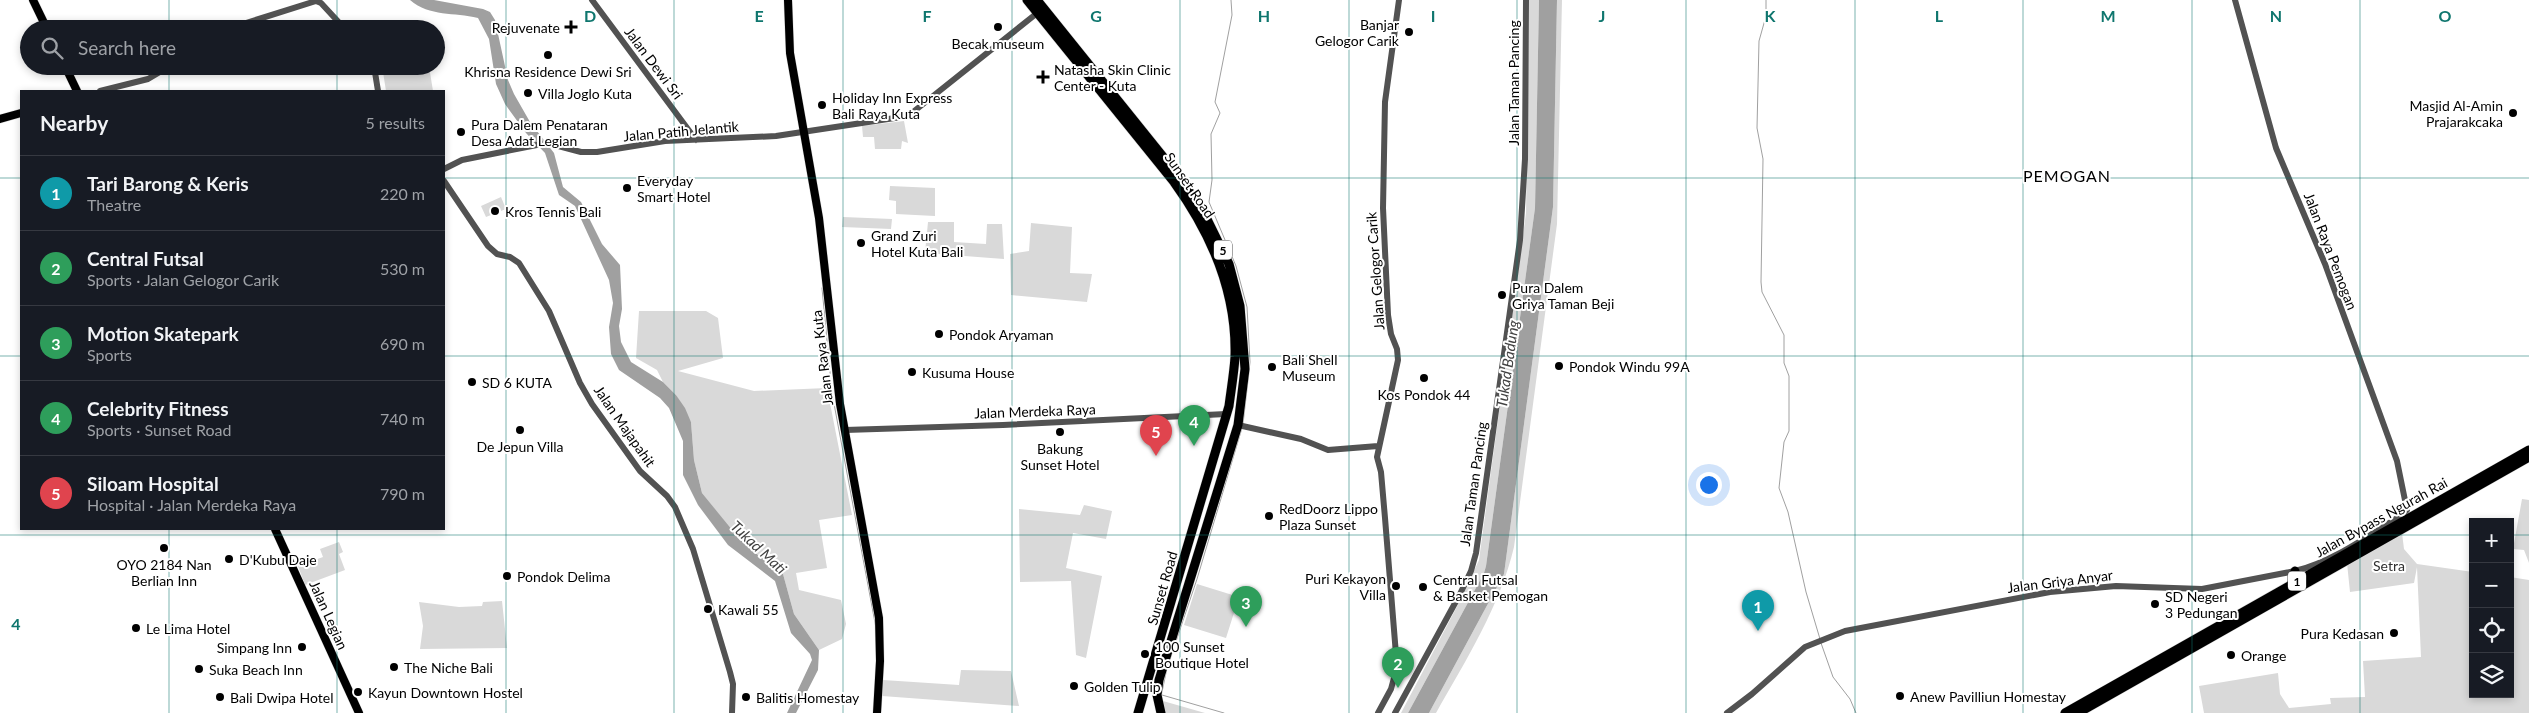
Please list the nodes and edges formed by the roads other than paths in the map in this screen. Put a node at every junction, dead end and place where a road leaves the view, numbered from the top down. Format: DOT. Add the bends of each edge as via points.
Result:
graph roads {
  1 [pos="33,0"];
  2 [pos="592,0"];
  3 [pos="788,0"];
  4 [pos="1027,0"];
  5 [pos="1037,0"];
  6 [pos="1399,0"];
  7 [pos="1526,0"];
  8 [pos="2235,0"];
  9 [pos="1040,10"];
  10 [pos="43,20"];
  11 [pos="256,20"];
  12 [pos="337,20"];
  13 [pos="69,75"];
  14 [pos="155,75"];
  15 [pos="375,75"];
  16 [pos="77,90"];
  17 [pos="104,90"];
  18 [pos="378,90"];
  19 [pos="20,113"];
  20 [pos="0,119"];
  21 [pos="805,131"];
  22 [pos="690,137"];
  23 [pos="445,169"];
  24 [pos="445,182"];
  25 [pos="1226,414"];
  26 [pos="1238,425"];
  27 [pos="845,430"];
  28 [pos="1378,446"];
  29 [pos="2529,450"];
  30 [pos="2529,457"];
  31 [pos="2411,512"];
  32 [pos="275,530"];
  33 [pos="1186,554"];
  34 [pos="1198,559"];
  35 [pos="2295,571"];
  36 [pos="2293,586"];
  37 [pos="2250,612"];
  38 [pos="358,713"];
  39 [pos="732,713"];
  40 [pos="877,713"];
  41 [pos="1138,713"];
  42 [pos="1161,713"];
  43 [pos="1378,713"];
  44 [pos="1395,713"];
  45 [pos="1727,713"];
  46 [pos="2065,713"];
  47 [pos="2078,713"];
  1 -- 10 [label="main road"];
  2 -- 22 [label="street, Jalan Dewi Sri"];
  3 -- 21 [label="main road, Jalan Raya Kuta" via="790,54"];
  4 -- 9 [label="highway, Sunset Road / 5"];
  5 -- 9 [label="highway, Sunset Road / 5"];
  6 -- 28 [label="street, Jalan Gelogor Carik" via="1385,102 1383,208 1388,314 1398,360"];
  7 -- 44 [label="street, Jalan Taman Pancing" via="1526,145 1520,240 1476,553 1460,594"];
  8 -- 31 [label="street, Jalan Raya Pemogan" via="2275,143 2325,264 2397,461"];
  9 -- 21 [label="street, Jalan Patih Jelantik" via="912,114"];
  9 -- 25 [label="highway, Sunset Road / 5" via="1174,182 1207,234 1224,277 1234,327 1235,358"];
  9 -- 26 [label="highway, Sunset Road / 5" via="1181,179 1220,242 1234,283 1243,330 1244,386"];
  11 -- 12 [label="street" via="316,1"];
  13 -- 16 [label="main road"];
  14 -- 17 [label="street"];
  15 -- 18 [label="street"];
  19 -- 20 [label="main road"];
  21 -- 22 [label="street, Jalan Patih Jelantik" via="776,136 696,140"];
  21 -- 27 [label="main road, Jalan Raya Kuta"];
  22 -- 23 [label="street, Jalan Patih Jelantik" via="588,152 547,143 462,160"];
  24 -- 39 [label="street, Jalan Majapahit" via="488,246 497,254 519,263 549,311 592,404 640,471 675,507 693,549 730,672"];
  25 -- 27 [label="street, Jalan Merdeka Raya"];
  25 -- 33 [label="highway, Sunset Road / 5"];
  26 -- 28 [label="street" via="1301,439 1328,450"];
  26 -- 34 [label="highway, Sunset Road / 5"];
  27 -- 40 [label="main road, Jalan Raya Kuta" via="879,618"];
  28 -- 43 [label="street, Jalan Gelogor Carik" via="1397,659 1394,680"];
  29 -- 31 [label="highway, Jalan Bypass Ngurah Rai / 1"];
  30 -- 36 [label="highway, Jalan Bypass Ngurah Rai / 1"];
  31 -- 35 [label="street, Jalan Griya Anyar" via="2309,567"];
  31 -- 36 [label="highway, Jalan Bypass Ngurah Rai / 1"];
  32 -- 38 [label="main road, Jalan Legian"];
  33 -- 34 [label="highway"];
  33 -- 41 [label="highway, Sunset Road / 5"];
  34 -- 42 [label="highway, Sunset Road / 5" via="1159,680 1157,695"];
  35 -- 36 [label="highway"];
  35 -- 45 [label="street, Jalan Griya Anyar" via="2202,589 2116,586 2050,592 1845,632 1800,651"];
  36 -- 37 [label="highway, Jalan Bypass Ngurah Rai / 1"];
  37 -- 46 [label="highway, Jalan Bypass Ngurah Rai / 1"];
  37 -- 47 [label="highway, Jalan Bypass Ngurah Rai / 1"];
}
